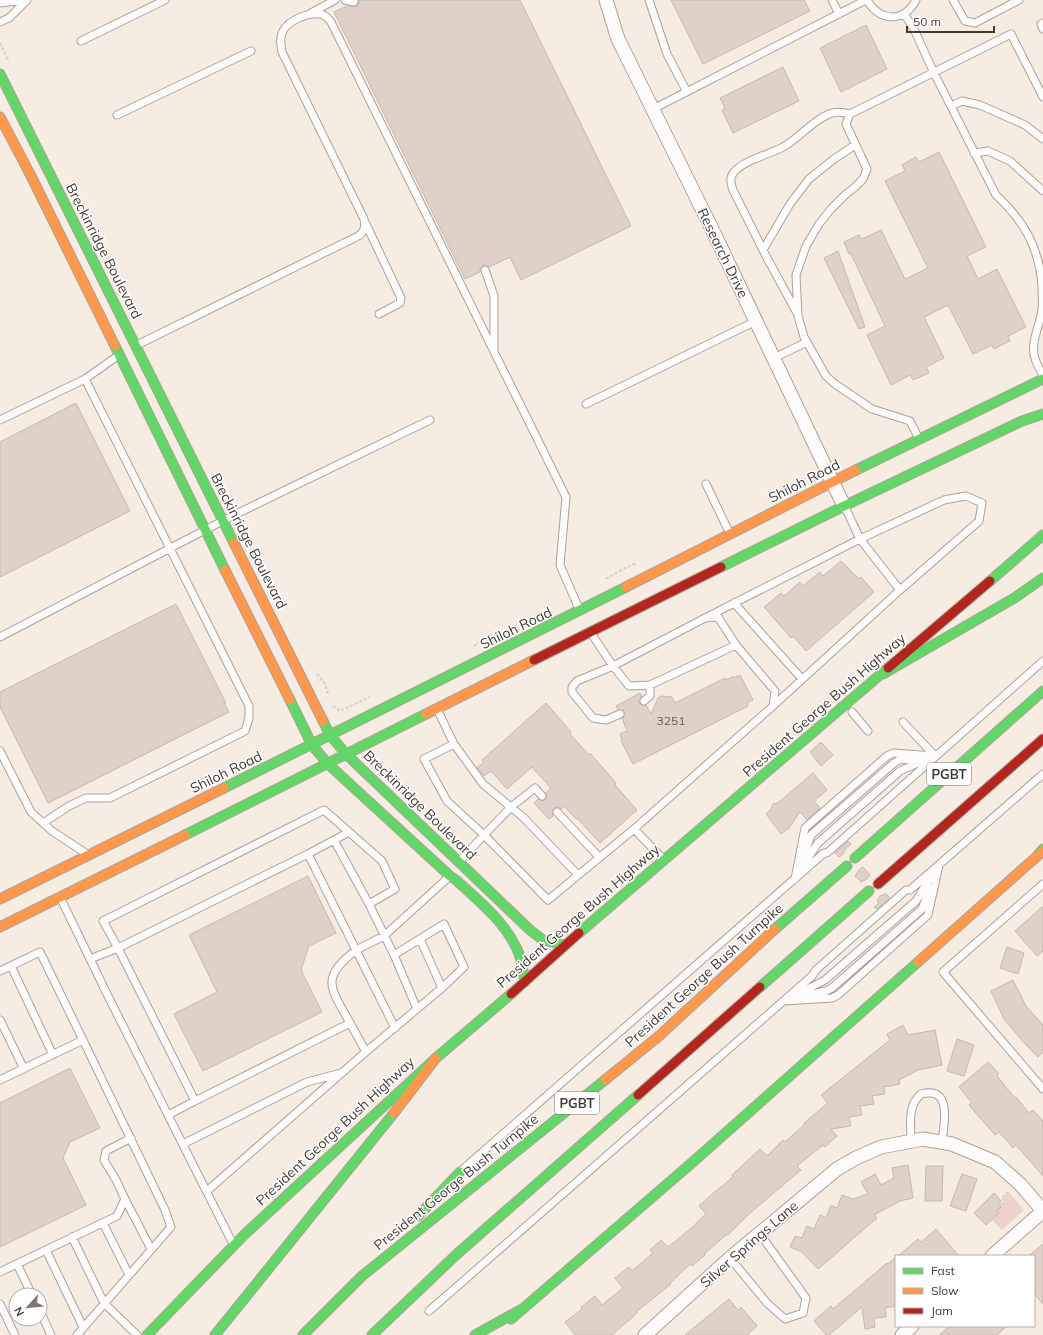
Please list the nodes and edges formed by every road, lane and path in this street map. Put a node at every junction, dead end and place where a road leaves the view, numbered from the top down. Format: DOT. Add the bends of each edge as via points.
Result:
graph roads {
  1 [pos="27,0"];
  2 [pos="165,0"];
  3 [pos="335,0"];
  4 [pos="345,0"];
  5 [pos="606,0"];
  6 [pos="649,0"];
  7 [pos="832,0"];
  8 [pos="867,0"];
  9 [pos="916,0"];
  10 [pos="953,0"];
  11 [pos="1019,0"];
  12 [pos="354,2"];
  13 [pos="0,3"];
  14 [pos="310,14"];
  15 [pos="839,14"];
  16 [pos="904,14"];
  17 [pos="0,22"];
  18 [pos="1043,23"];
  19 [pos="1043,29"];
  20 [pos="81,41"];
  21 [pos="0,43"];
  22 [pos="251,51"];
  23 [pos="10,62"];
  24 [pos="933,71"];
  25 [pos="0,74"];
  26 [pos="687,92"];
  27 [pos="1043,97"];
  28 [pos="951,106"];
  29 [pos="653,109"];
  30 [pos="850,114"];
  31 [pos="117,116"];
  32 [pos="0,117"];
  33 [pos="1043,139"];
  34 [pos="855,145"];
  35 [pos="974,153"];
  36 [pos="1043,191"];
  37 [pos="364,219"];
  38 [pos="763,250"];
  39 [pos="485,270"];
  40 [pos="379,314"];
  41 [pos="798,316"];
  42 [pos="756,321"];
  43 [pos="1040,324"];
  44 [pos="807,342"];
  45 [pos="127,350"];
  46 [pos="494,353"];
  47 [pos="774,358"];
  48 [pos="1043,374"];
  49 [pos="85,379"];
  50 [pos="1043,379"];
  51 [pos="586,404"];
  52 [pos="1043,414"];
  53 [pos="0,420"];
  54 [pos="430,420"];
  55 [pos="919,439"];
  56 [pos="833,481"];
  57 [pos="706,484"];
  58 [pos="844,506"];
  59 [pos="223,521"];
  60 [pos="206,530"];
  61 [pos="730,534"];
  62 [pos="1043,535"];
  63 [pos="860,539"];
  64 [pos="170,548"];
  65 [pos="1043,578"];
  66 [pos="900,590"];
  67 [pos="734,604"];
  68 [pos="583,617"];
  69 [pos="705,618"];
  70 [pos="591,633"];
  71 [pos="0,637"];
  72 [pos="736,645"];
  73 [pos="1043,661"];
  74 [pos="613,666"];
  75 [pos="314,672"];
  76 [pos="883,674"];
  77 [pos="802,679"];
  78 [pos="650,685"];
  79 [pos="1043,691"];
  80 [pos="370,697"];
  81 [pos="328,698"];
  82 [pos="644,701"];
  83 [pos="329,704"];
  84 [pos="773,706"];
  85 [pos="437,709"];
  86 [pos="852,712"];
  87 [pos="620,714"];
  88 [pos="903,722"];
  89 [pos="868,731"];
  90 [pos="330,735"];
  91 [pos="1043,739"];
  92 [pos="454,744"];
  93 [pos="312,745"];
  94 [pos="0,751"];
  95 [pos="346,754"];
  96 [pos="935,756"];
  97 [pos="328,764"];
  98 [pos="1043,774"];
  99 [pos="542,796"];
  100 [pos="511,807"];
  101 [pos="557,812"];
  102 [pos="43,823"];
  103 [pos="634,829"];
  104 [pos="349,832"];
  105 [pos="484,835"];
  106 [pos="334,840"];
  107 [pos="1041,852"];
  108 [pos="308,854"];
  109 [pos="89,855"];
  110 [pos="599,857"];
  111 [pos="664,860"];
  112 [pos="459,862"];
  113 [pos="939,865"];
  114 [pos="578,875"];
  115 [pos="450,876"];
  116 [pos="795,879"];
  117 [pos="1043,884"];
  118 [pos="60,897"];
  119 [pos="0,900"];
  120 [pos="369,904"];
  121 [pos="0,927"];
  122 [pos="384,936"];
  123 [pos="420,939"];
  124 [pos="565,945"];
  125 [pos="118,948"];
  126 [pos="356,950"];
  127 [pos="394,955"];
  128 [pos="90,959"];
  129 [pos="10,966"];
  130 [pos="0,971"];
  131 [pos="525,982"];
  132 [pos="442,988"];
  133 [pos="784,1001"];
  134 [pos="417,1009"];
  135 [pos="0,1020"];
  136 [pos="350,1023"];
  137 [pos="395,1028"];
  138 [pos="83,1040"];
  139 [pos="366,1052"];
  140 [pos="53,1055"];
  141 [pos="436,1058"];
  142 [pos="24,1069"];
  143 [pos="343,1072"];
  144 [pos="0,1080"];
  145 [pos="1043,1089"];
  146 [pos="195,1101"];
  147 [pos="168,1115"];
  148 [pos="131,1138"];
  149 [pos="912,1141"];
  150 [pos="942,1142"];
  151 [pos="183,1144"];
  152 [pos="460,1172"];
  153 [pos="207,1191"];
  154 [pos="1009,1191"];
  155 [pos="125,1199"];
  156 [pos="1000,1205"];
  157 [pos="1043,1211"];
  158 [pos="103,1222"];
  159 [pos="760,1234"];
  160 [pos="72,1237"];
  161 [pos="234,1245"];
  162 [pos="151,1249"];
  163 [pos="46,1250"];
  164 [pos="993,1255"];
  165 [pos="730,1258"];
  166 [pos="17,1264"];
  167 [pos="0,1272"];
  168 [pos="128,1275"];
  169 [pos="362,1276"];
  170 [pos="28,1287"];
  171 [pos="104,1303"];
  172 [pos="0,1304"];
  173 [pos="522,1308"];
  174 [pos="429,1311"];
  175 [pos="911,1327"];
  176 [pos="83,1328"];
  177 [pos="15,1335"];
  178 [pos="77,1335"];
  179 [pos="137,1335"];
  180 [pos="147,1335"];
  181 [pos="215,1335"];
  182 [pos="303,1335"];
  183 [pos="372,1335"];
  184 [pos="475,1335"];
  185 [pos="494,1335"];
  186 [pos="645,1335"];
  187 [pos="902,1335"];
  1 -- 13 [label="lane"];
  1 -- 17 [label="lane" via="9,18"];
  2 -- 20 [label="lane"];
  3 -- 14 [label="lane"];
  4 -- 12 [label="lane"];
  5 -- 29 [label="street, Research Drive" via="618,40"];
  6 -- 26 [label="lane" via="667,54"];
  7 -- 15 [label="lane"];
  8 -- 15 [label="lane"];
  8 -- 16 [label="lane" via="878,13 896,17"];
  9 -- 16 [label="lane" via="912,8"];
  10 -- 11 [label="lane" via="965,21 975,23"];
  14 -- 37 [label="lane" via="290,23 283,30 280,41 282,52"];
  14 -- 46 [label="lane" via="319,14 331,22"];
  15 -- 26 [label="lane"];
  16 -- 24 [label="lane" via="913,27"];
  18 -- 19 [label="lane"];
  21 -- 23 [label="path"];
  22 -- 31 [label="lane"];
  24 -- 27 [label="lane" via="1011,34"];
  24 -- 28 [label="lane"];
  24 -- 30 [label="lane"];
  25 -- 45 [label="main road, Breckinridge Boulevard"];
  26 -- 29 [label="lane"];
  28 -- 33 [label="lane" via="962,101 980,105 1025,125"];
  28 -- 35 [label="lane"];
  29 -- 42 [label="street, Research Drive"];
  30 -- 34 [label="lane" via="846,124"];
  30 -- 38 [label="lane" via="840,112 823,117 790,143 743,165 731,176 733,190"];
  32 -- 45 [label="main road, Breckinridge Boulevard"];
  34 -- 38 [label="lane" via="809,178 790,204"];
  34 -- 41 [label="lane" via="867,169 863,179 819,224 806,246 796,275"];
  35 -- 36 [label="lane" via="988,151 1010,161"];
  35 -- 43 [label="lane" via="996,195 1025,229 1036,253 1041,275"];
  37 -- 40 [label="lane" via="401,298 400,303"];
  37 -- 45 [label="lane" via="366,226 360,235"];
  38 -- 41 [label="lane"];
  39 -- 46 [label="lane" via="494,296"];
  41 -- 44 [label="lane"];
  42 -- 47 [label="street, Research Drive"];
  42 -- 51 [label="lane"];
  43 -- 48 [label="lane" via="1033,343 1033,356"];
  44 -- 47 [label="lane"];
  44 -- 55 [label="lane" via="826,376 835,384 872,409 910,421"];
  45 -- 49 [label="lane"];
  45 -- 59 [label="main road, Breckinridge Boulevard"];
  45 -- 60 [label="main road, Breckinridge Boulevard"];
  46 -- 68 [label="lane" via="566,497 560,565"];
  47 -- 56 [label="street, Research Drive"];
  49 -- 53 [label="lane"];
  49 -- 64 [label="lane"];
  50 -- 55 [label="main road, Shiloh Road"];
  52 -- 58 [label="main road" via="1022,421"];
  54 -- 59 [label="lane"];
  55 -- 56 [label="main road, Shiloh Road"];
  56 -- 58 [label="street, Research Drive"];
  56 -- 61 [label="main road, Shiloh Road"];
  57 -- 61 [label="lane"];
  58 -- 63 [label="lane"];
  58 -- 70 [label="main road"];
  59 -- 60 [label="lane"];
  59 -- 90 [label="main road, Breckinridge Boulevard"];
  60 -- 64 [label="lane"];
  60 -- 93 [label="main road, Breckinridge Boulevard"];
  61 -- 68 [label="main road, Shiloh Road"];
  62 -- 76 [label="main road, President George Bush Highway"];
  63 -- 66 [label="lane"];
  63 -- 66 [label="lane" via="944,500 966,496 982,503 979,521"];
  63 -- 67 [label="lane"];
  64 -- 71 [label="lane"];
  64 -- 102 [label="lane" via="249,706 246,731 110,798 86,798"];
  65 -- 76 [label="main road" via="1016,597"];
  66 -- 77 [label="lane"];
  67 -- 69 [label="lane"];
  67 -- 77 [label="lane"];
  68 -- 70 [label="main road"];
  68 -- 90 [label="main road, Shiloh Road"];
  69 -- 72 [label="lane" via="718,617"];
  69 -- 74 [label="lane"];
  70 -- 74 [label="lane"];
  70 -- 85 [label="main road"];
  72 -- 78 [label="lane"];
  72 -- 84 [label="lane" via="775,691"];
  73 -- 96 [label="lane"];
  74 -- 78 [label="lane" via="629,686"];
  74 -- 87 [label="lane" via="577,681 572,687 572,692 593,718 606,720"];
  75 -- 81 [label="path" via="325,684"];
  76 -- 111 [label="main road, President George Bush Highway"];
  77 -- 84 [label="lane"];
  78 -- 82 [label="lane" via="650,696"];
  79 -- 169 [label="main road, President George Bush Turnpike / PGBT" via="766,937 659,1036"];
  80 -- 83 [label="path" via="340,711"];
  84 -- 103 [label="lane"];
  85 -- 92 [label="lane"];
  85 -- 95 [label="main road"];
  86 -- 89 [label="lane"];
  88 -- 96 [label="lane"];
  90 -- 93 [label="main road, Shiloh Road"];
  90 -- 95 [label="main road, Breckinridge Boulevard"];
  91 -- 183 [label="main road, PGBT" via="457,1254"];
  92 -- 100 [label="lane" via="484,784"];
  92 -- 105 [label="lane" via="424,759 446,801"];
  93 -- 97 [label="main road, Breckinridge Boulevard"];
  93 -- 109 [label="main road, Shiloh Road"];
  94 -- 102 [label="lane" via="31,812"];
  95 -- 97 [label="main road"];
  95 -- 112 [label="main road, Breckinridge Boulevard"];
  96 -- 116 [label="lane"];
  96 -- 116 [label="lane" via="900,771 818,843"];
  96 -- 116 [label="lane" via="893,753 887,756 805,828"];
  97 -- 115 [label="main road, Breckinridge Boulevard"];
  97 -- 118 [label="main road"];
  98 -- 113 [label="lane"];
  99 -- 100 [label="lane" via="535,788"];
  100 -- 105 [label="lane"];
  100 -- 114 [label="lane"];
  101 -- 110 [label="lane"];
  102 -- 109 [label="lane"];
  103 -- 110 [label="lane"];
  103 -- 111 [label="lane"];
  104 -- 106 [label="lane"];
  104 -- 120 [label="lane" via="382,862 395,889"];
  104 -- 125 [label="lane" via="324,810 104,921"];
  105 -- 112 [label="lane"];
  105 -- 114 [label="lane" via="548,900"];
  106 -- 108 [label="lane"];
  106 -- 120 [label="lane"];
  107 -- 173 [label="main road" via="694,1161"];
  108 -- 125 [label="lane"];
  108 -- 126 [label="lane"];
  109 -- 119 [label="main road, Shiloh Road"];
  110 -- 114 [label="lane"];
  111 -- 124 [label="main road, President George Bush Highway"];
  112 -- 115 [label="main road"];
  112 -- 124 [label="main road, Breckinridge Boulevard" via="530,930 543,940"];
  113 -- 133 [label="lane" via="910,890 906,890"];
  113 -- 133 [label="lane" via="916,901 825,980"];
  113 -- 133 [label="lane" via="928,915 838,995 832,998"];
  115 -- 122 [label="lane"];
  115 -- 131 [label="main road, Breckinridge Boulevard" via="492,915 509,936 518,950"];
  116 -- 152 [label="lane"];
  117 -- 145 [label="lane" via="943,972"];
  118 -- 121 [label="main road"];
  118 -- 128 [label="lane"];
  120 -- 122 [label="lane"];
  122 -- 126 [label="lane"];
  122 -- 127 [label="lane"];
  123 -- 127 [label="lane"];
  123 -- 132 [label="lane"];
  123 -- 132 [label="lane" via="444,924 464,967"];
  124 -- 131 [label="main road, President George Bush Highway"];
  125 -- 128 [label="lane"];
  125 -- 146 [label="lane"];
  126 -- 136 [label="lane" via="343,960 334,972 331,983 332,990"];
  126 -- 137 [label="lane"];
  127 -- 134 [label="lane"];
  128 -- 147 [label="lane"];
  129 -- 130 [label="lane"];
  129 -- 138 [label="lane" via="40,952"];
  129 -- 140 [label="lane"];
  131 -- 141 [label="main road, President George Bush Highway"];
  132 -- 134 [label="lane"];
  133 -- 174 [label="lane"];
  134 -- 137 [label="lane"];
  135 -- 142 [label="lane"];
  136 -- 139 [label="lane"];
  136 -- 146 [label="lane"];
  137 -- 139 [label="lane"];
  138 -- 140 [label="lane"];
  138 -- 148 [label="lane"];
  139 -- 143 [label="lane"];
  140 -- 142 [label="lane"];
  141 -- 161 [label="main road, President George Bush Highway"];
  141 -- 181 [label="main road" via="384,1127"];
  142 -- 144 [label="lane"];
  143 -- 151 [label="lane" via="307,1082"];
  143 -- 153 [label="lane"];
  146 -- 147 [label="lane"];
  147 -- 151 [label="lane"];
  148 -- 155 [label="lane" via="106,1151 104,1160"];
  148 -- 162 [label="lane" via="171,1227"];
  149 -- 150 [label="street, Silver Springs Lane" via="923,1139"];
  149 -- 150 [label="lane" via="912,1105 921,1094 933,1093 943,1101"];
  149 -- 159 [label="street, Silver Springs Lane" via="882,1147 837,1169"];
  150 -- 157 [label="street, Silver Springs Lane" via="995,1162 1021,1185"];
  151 -- 153 [label="lane"];
  152 -- 169 [label="main road"];
  153 -- 161 [label="lane"];
  154 -- 156 [label="path" via="1002,1198 1004,1200"];
  155 -- 158 [label="lane" via="117,1216"];
  155 -- 162 [label="lane"];
  157 -- 164 [label="street"];
  158 -- 160 [label="lane"];
  158 -- 168 [label="lane"];
  159 -- 165 [label="street, Silver Springs Lane"];
  159 -- 165 [label="lane" via="806,1298 803,1313 785,1319 766,1303"];
  160 -- 163 [label="lane"];
  160 -- 171 [label="lane"];
  161 -- 180 [label="main road, President George Bush Highway"];
  162 -- 168 [label="lane"];
  163 -- 166 [label="lane"];
  163 -- 176 [label="lane"];
  165 -- 186 [label="street, Silver Springs Lane"];
  166 -- 167 [label="lane"];
  166 -- 170 [label="lane"];
  168 -- 171 [label="lane"];
  169 -- 182 [label="main road, President George Bush Turnpike / PGBT"];
  171 -- 176 [label="lane"];
  171 -- 179 [label="lane"];
  172 -- 177 [label="lane"];
  173 -- 184 [label="main road"];
  173 -- 185 [label="main road"];
  175 -- 187 [label="street"];
  176 -- 178 [label="lane"];
}
